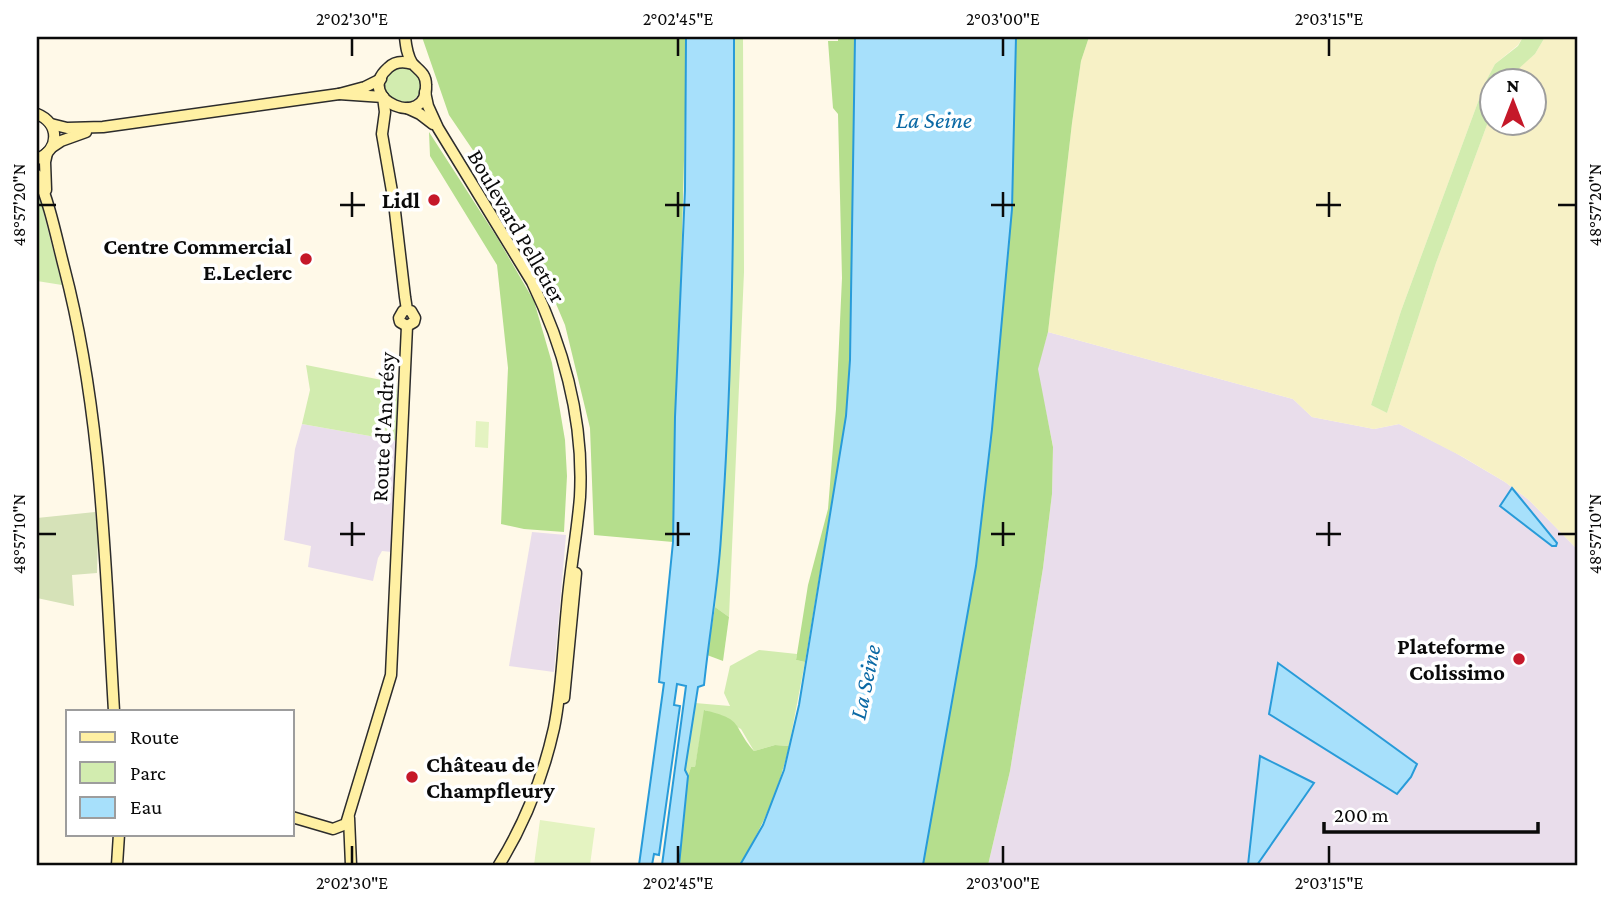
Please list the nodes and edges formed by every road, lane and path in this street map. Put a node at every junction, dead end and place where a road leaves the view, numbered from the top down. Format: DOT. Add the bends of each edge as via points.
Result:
graph roads {
  1 [pos="403,37"];
  2 [pos="394,64"];
  3 [pos="413,64"];
  4 [pos="381,79"];
  5 [pos="425,92"];
  6 [pos="339,94"];
  7 [pos="383,97"];
  8 [pos="405,108"];
  9 [pos="37,114"];
  10 [pos="51,124"];
  11 [pos="103,127"];
  12 [pos="383,127"];
  13 [pos="438,128"];
  14 [pos="50,150"];
  15 [pos="37,159"];
  16 [pos="37,175"];
  17 [pos="47,198"];
  18 [pos="114,710"];
  19 [pos="294,818"];
  20 [pos="349,818"];
  21 [pos="119,836"];
  22 [pos="117,865"];
  23 [pos="351,865"];
  24 [pos="501,865"];
  1 -- 2 [label="street"];
  1 -- 3 [label="street"];
  2 -- 3 [label="street"];
  2 -- 4 [label="street"];
  3 -- 5 [label="street" via="425,76"];
  4 -- 6 [label="street"];
  4 -- 7 [label="street"];
  5 -- 8 [label="street" via="420,102"];
  5 -- 13 [label="street, Boulevard Pelletier"];
  6 -- 7 [label="street"];
  6 -- 11 [label="street"];
  7 -- 8 [label="street" via="393,106"];
  7 -- 12 [label="street, Route d'Andrésy"];
  8 -- 12 [label="street"];
  8 -- 13 [label="street, Boulevard Pelletier"];
  9 -- 10 [label="street"];
  10 -- 11 [label="street"];
  10 -- 14 [label="street" via="55,137"];
  11 -- 14 [label="street" via="61,141"];
  12 -- 20 [label="street, Route d'Andrésy" via="407,310 415,318 407,326 391,675"];
  13 -- 24 [label="street, Boulevard Pelletier" via="532,282 561,353 578,442 575,591 559,729 528,822"];
  14 -- 15 [label="street"];
  14 -- 17 [label="street" via="45,162"];
  16 -- 17 [label="street"];
  17 -- 18 [label="street" via="72,296 98,463"];
  19 -- 20 [label="street" via="333,829 345,825"];
  20 -- 23 [label="street, Route d'Andrésy"];
  21 -- 22 [label="street"];
}
